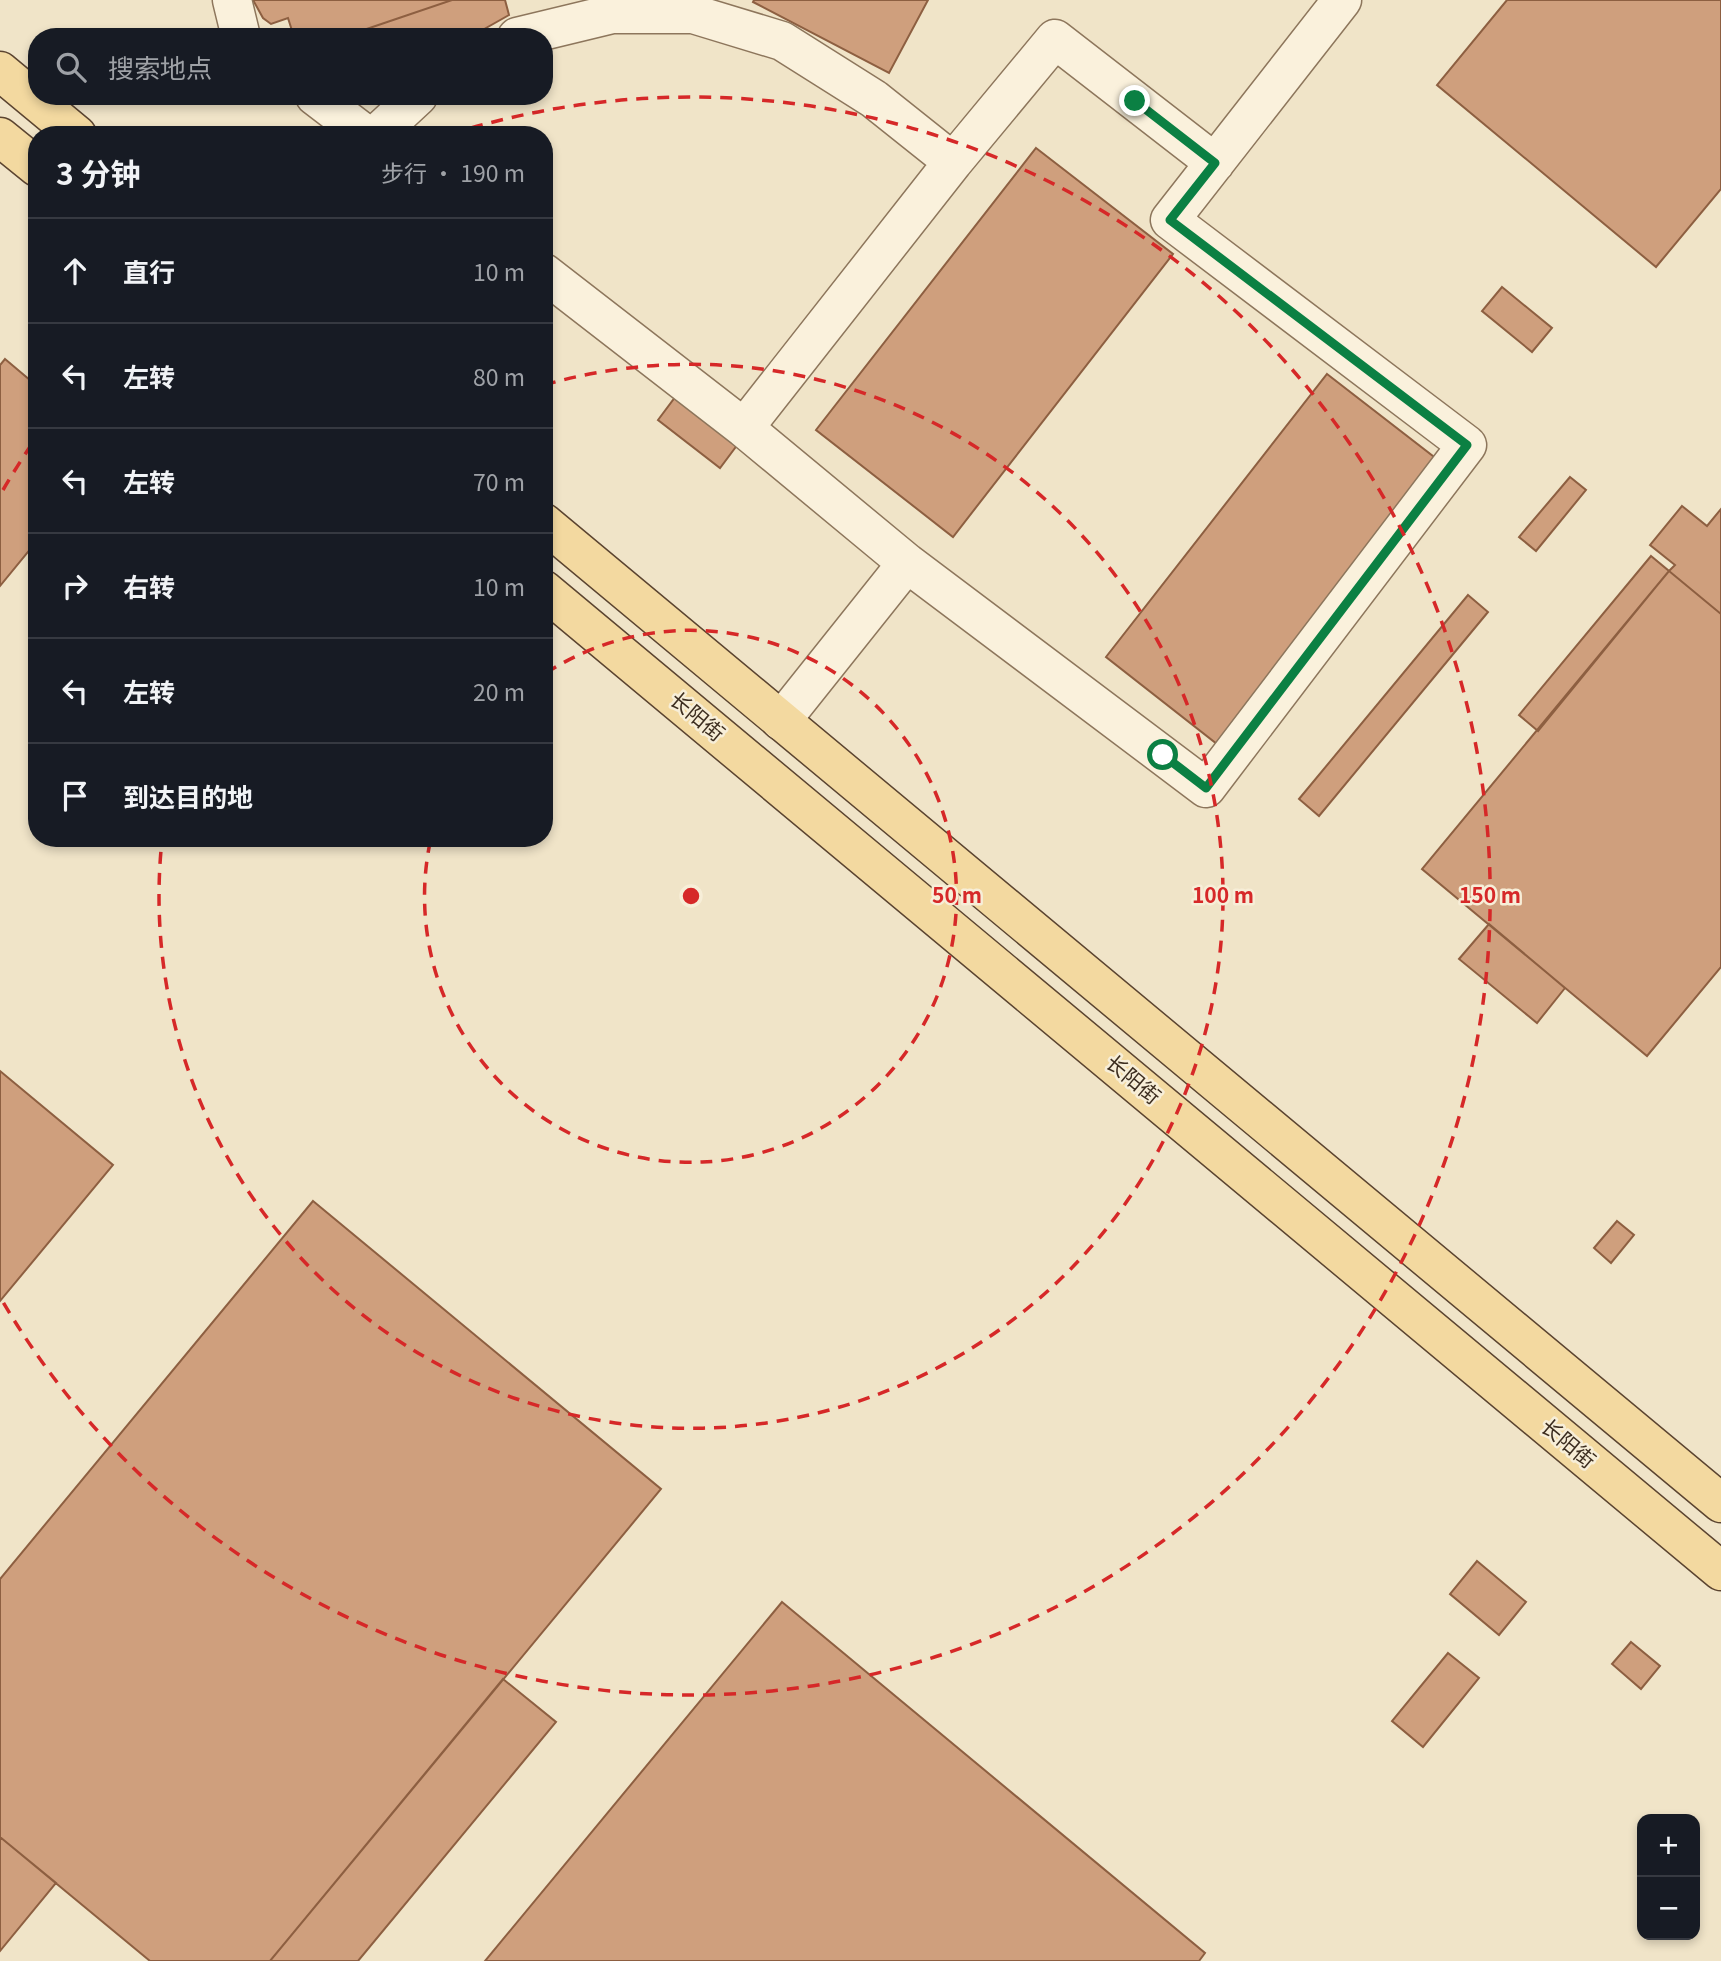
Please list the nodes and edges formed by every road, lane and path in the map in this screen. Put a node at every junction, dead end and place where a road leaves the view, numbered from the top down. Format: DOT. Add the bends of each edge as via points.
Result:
graph roads {
  1 [pos="233,0"];
  2 [pos="1342,0"];
  3 [pos="240,28"];
  4 [pos="553,28"];
  5 [pos="0,71"];
  6 [pos="28,94"];
  7 [pos="41,105"];
  8 [pos="327,105"];
  9 [pos="408,105"];
  10 [pos="66,126"];
  11 [pos="354,126"];
  12 [pos="386,126"];
  13 [pos="0,137"];
  14 [pos="28,160"];
  15 [pos="953,162"];
  16 [pos="1215,163"];
  17 [pos="553,280"];
  18 [pos="744,429"];
  19 [pos="553,530"];
  20 [pos="907,563"];
  21 [pos="553,598"];
  22 [pos="782,721"];
  23 [pos="1721,1503"];
  24 [pos="1721,1571"];
  1 -- 3 [label="lane"];
  2 -- 16 [label="lane"];
  4 -- 15 [label="lane" via="612,13 694,14 782,41 874,99"];
  5 -- 6 [label="main road"];
  7 -- 10 [label="main road"];
  8 -- 11 [label="lane"];
  9 -- 12 [label="lane"];
  13 -- 14 [label="main road"];
  15 -- 16 [label="lane" via="1055,39"];
  15 -- 18 [label="lane"];
  16 -- 20 [label="lane" via="1170,220 1467,445 1206,788"];
  17 -- 18 [label="lane"];
  18 -- 20 [label="lane"];
  19 -- 22 [label="main road"];
  20 -- 22 [label="lane"];
  21 -- 24 [label="main road, 长阳街"];
  22 -- 23 [label="main road"];
}
